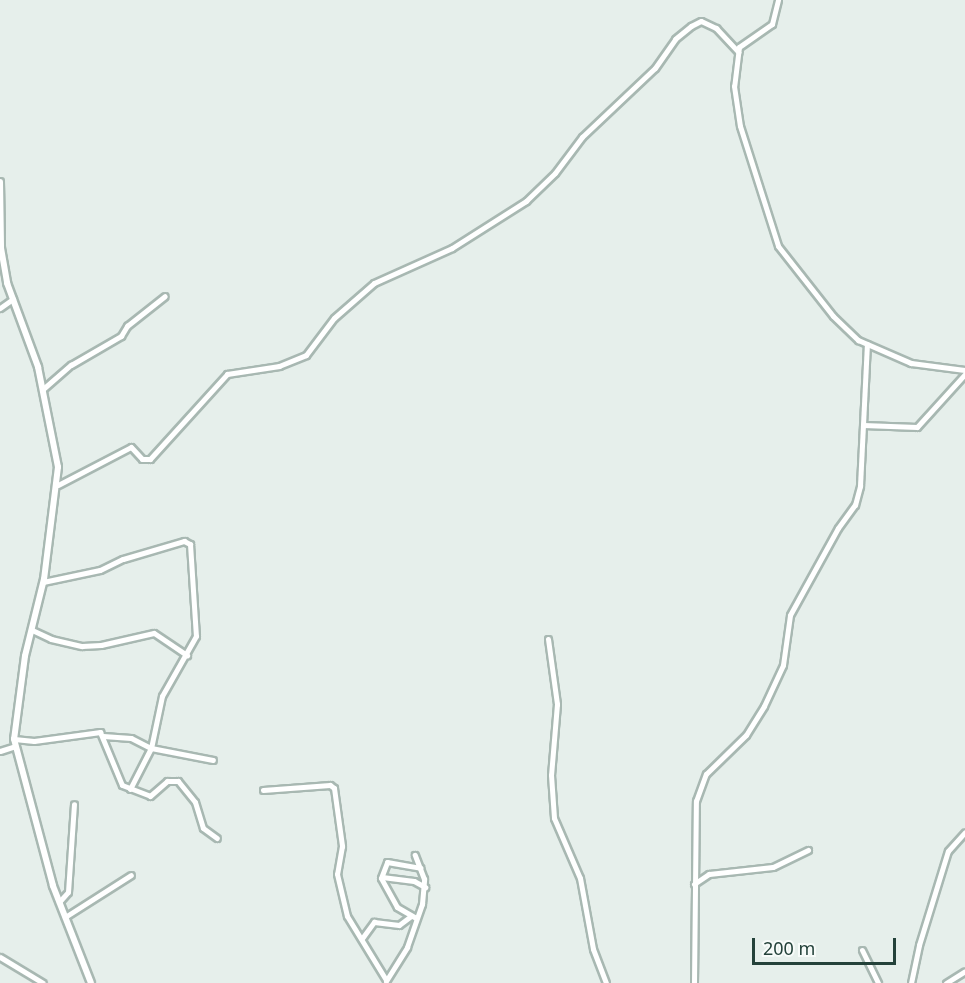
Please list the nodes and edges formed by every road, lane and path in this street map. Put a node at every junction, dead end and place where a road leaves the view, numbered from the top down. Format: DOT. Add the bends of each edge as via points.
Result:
graph roads {
  1 [pos="778,0"];
  2 [pos="738,52"];
  3 [pos="0,182"];
  4 [pos="165,296"];
  5 [pos="13,299"];
  6 [pos="0,308"];
  7 [pos="867,344"];
  8 [pos="965,372"];
  9 [pos="43,389"];
  10 [pos="863,425"];
  11 [pos="58,485"];
  12 [pos="43,582"];
  13 [pos="33,630"];
  14 [pos="548,639"];
  15 [pos="187,656"];
  16 [pos="103,736"];
  17 [pos="15,743"];
  18 [pos="151,748"];
  19 [pos="0,751"];
  20 [pos="213,760"];
  21 [pos="130,789"];
  22 [pos="263,790"];
  23 [pos="74,804"];
  24 [pos="965,832"];
  25 [pos="217,838"];
  26 [pos="808,850"];
  27 [pos="415,855"];
  28 [pos="420,868"];
  29 [pos="131,875"];
  30 [pos="382,877"];
  31 [pos="694,884"];
  32 [pos="424,887"];
  33 [pos="59,902"];
  34 [pos="65,917"];
  35 [pos="414,917"];
  36 [pos="363,937"];
  37 [pos="862,950"];
  38 [pos="0,957"];
  39 [pos="965,971"];
  40 [pos="386,982"];
  41 [pos="43,983"];
  42 [pos="92,983"];
  43 [pos="606,983"];
  44 [pos="694,983"];
  45 [pos="878,983"];
  46 [pos="911,983"];
  47 [pos="946,983"];
  1 -- 2 [label="street" via="772,24 747,39"];
  2 -- 7 [label="street" via="734,86 740,126 775,239 833,316"];
  2 -- 11 [label="street" via="716,28 701,21 692,26 675,39 655,68 582,137 555,173 526,201 458,245 374,283 334,318 306,355 279,366 227,375 150,459 142,459 131,447"];
  3 -- 5 [label="street" via="2,248"];
  4 -- 9 [label="street" via="127,326 121,336 71,365"];
  5 -- 6 [label="street"];
  5 -- 9 [label="street"];
  7 -- 8 [label="street" via="911,363"];
  7 -- 10 [label="street"];
  8 -- 10 [label="street" via="917,427"];
  9 -- 11 [label="street"];
  10 -- 31 [label="street" via="856,501 790,615 779,676 748,731 703,779 696,801"];
  11 -- 12 [label="street"];
  12 -- 13 [label="street"];
  12 -- 15 [label="street" via="100,570 123,559 187,541 193,557 196,636"];
  13 -- 15 [label="street" via="56,641 93,646 154,633"];
  13 -- 17 [label="street" via="25,656"];
  14 -- 43 [label="street" via="556,704 551,775 554,818 578,871 593,949"];
  15 -- 18 [label="street" via="162,696"];
  16 -- 17 [label="street" via="94,731"];
  16 -- 18 [label="street" via="131,738"];
  16 -- 21 [label="street" via="120,782"];
  17 -- 19 [label="street"];
  17 -- 33 [label="street"];
  18 -- 20 [label="street"];
  18 -- 21 [label="street"];
  21 -- 25 [label="street" via="150,796 175,779 195,802 203,828"];
  22 -- 36 [label="street" via="330,785 334,788 342,846 337,874 348,918"];
  23 -- 33 [label="street" via="68,892"];
  24 -- 46 [label="street" via="948,851 919,942"];
  26 -- 31 [label="street" via="773,867 709,874"];
  27 -- 28 [label="street"];
  28 -- 30 [label="street" via="387,862"];
  28 -- 32 [label="street"];
  29 -- 34 [label="street"];
  30 -- 32 [label="street" via="414,881"];
  30 -- 35 [label="street" via="394,902"];
  31 -- 44 [label="street"];
  32 -- 35 [label="street"];
  33 -- 34 [label="street"];
  34 -- 42 [label="street"];
  35 -- 36 [label="street" via="399,925 374,922"];
  35 -- 40 [label="street" via="407,947"];
  36 -- 40 [label="street"];
  37 -- 45 [label="street"];
  38 -- 41 [label="street"];
  39 -- 47 [label="street"];
}
